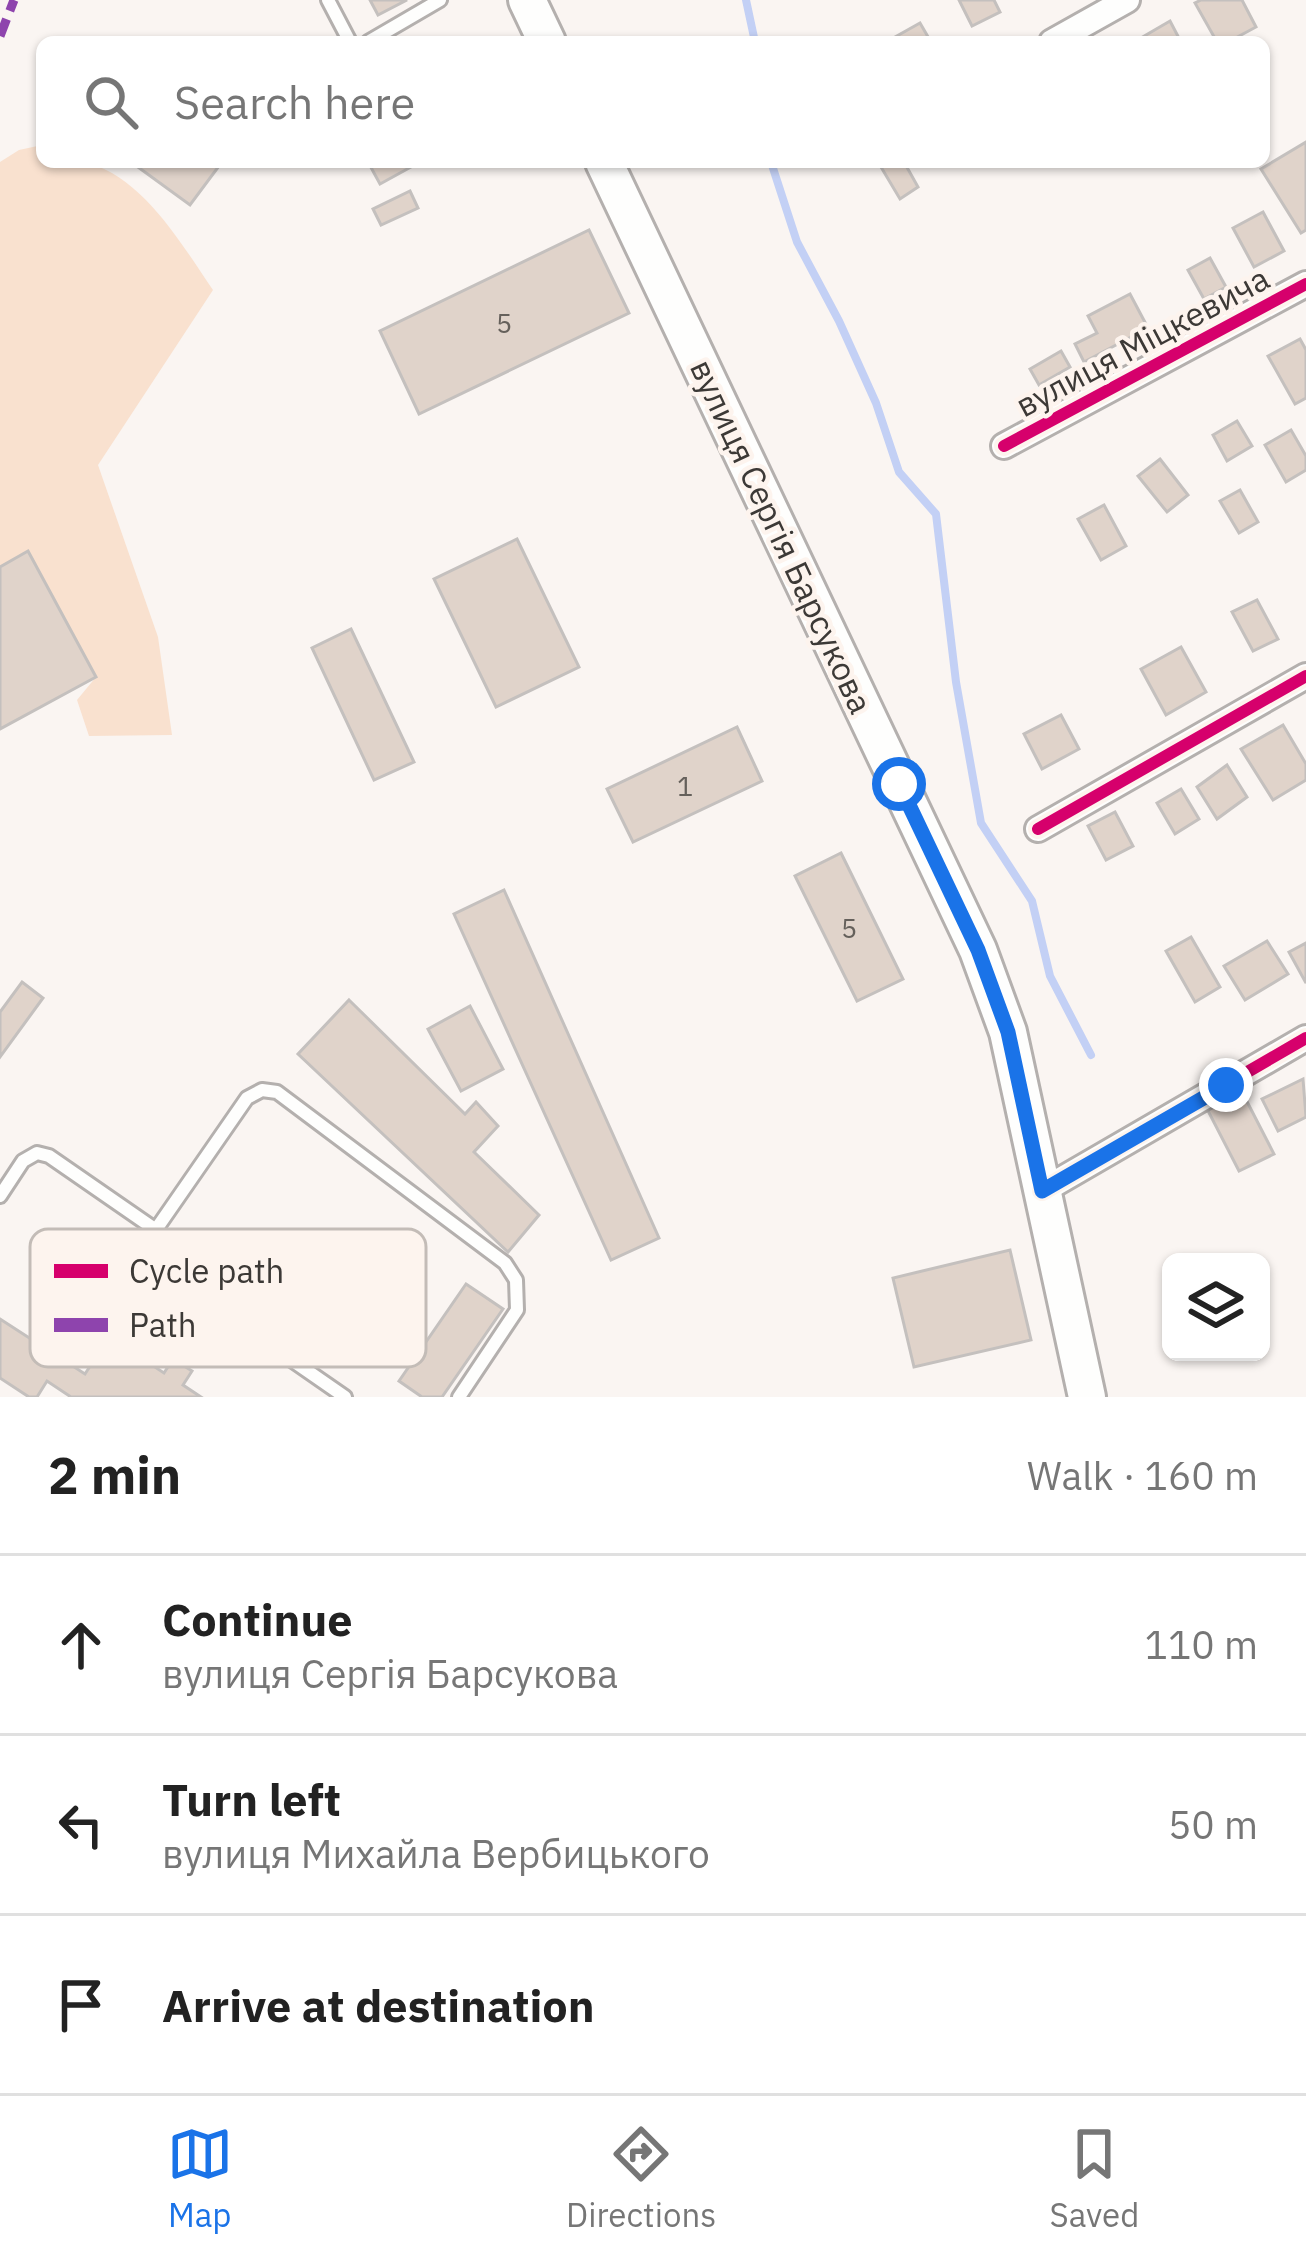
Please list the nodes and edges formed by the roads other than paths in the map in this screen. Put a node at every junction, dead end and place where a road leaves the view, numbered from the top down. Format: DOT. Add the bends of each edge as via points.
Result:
graph roads {
  1 [pos="328,0"];
  2 [pos="440,0"];
  3 [pos="527,0"];
  4 [pos="1127,0"];
  5 [pos="347,36"];
  6 [pos="378,36"];
  7 [pos="544,36"];
  8 [pos="1063,36"];
  9 [pos="607,168"];
  10 [pos="1306,284"];
  11 [pos="1004,446"];
  12 [pos="1306,676"];
  13 [pos="1039,829"];
  14 [pos="1306,1037"];
  15 [pos="1042,1191"];
  16 [pos="0,1196"];
  17 [pos="155,1229"];
  18 [pos="157,1229"];
  19 [pos="302,1367"];
  20 [pos="345,1397"];
  21 [pos="458,1397"];
  22 [pos="1087,1397"];
  1 -- 5 [label="lane"];
  2 -- 6 [label="lane"];
  3 -- 7 [label="main road"];
  4 -- 8 [label="street"];
  9 -- 15 [label="main road, вулиця Сергія Барсукова" via="978,950 1008,1032"];
  10 -- 11 [label="street, вулиця Міцкевича"];
  12 -- 13 [label="street"];
  14 -- 15 [label="street"];
  15 -- 22 [label="main road, вулиця Сергія Барсукова"];
  16 -- 17 [label="lane" via="23,1161 49,1156"];
  18 -- 21 [label="lane" via="247,1098 277,1092 505,1263 516,1280 517,1310"];
  19 -- 20 [label="lane"];
}
